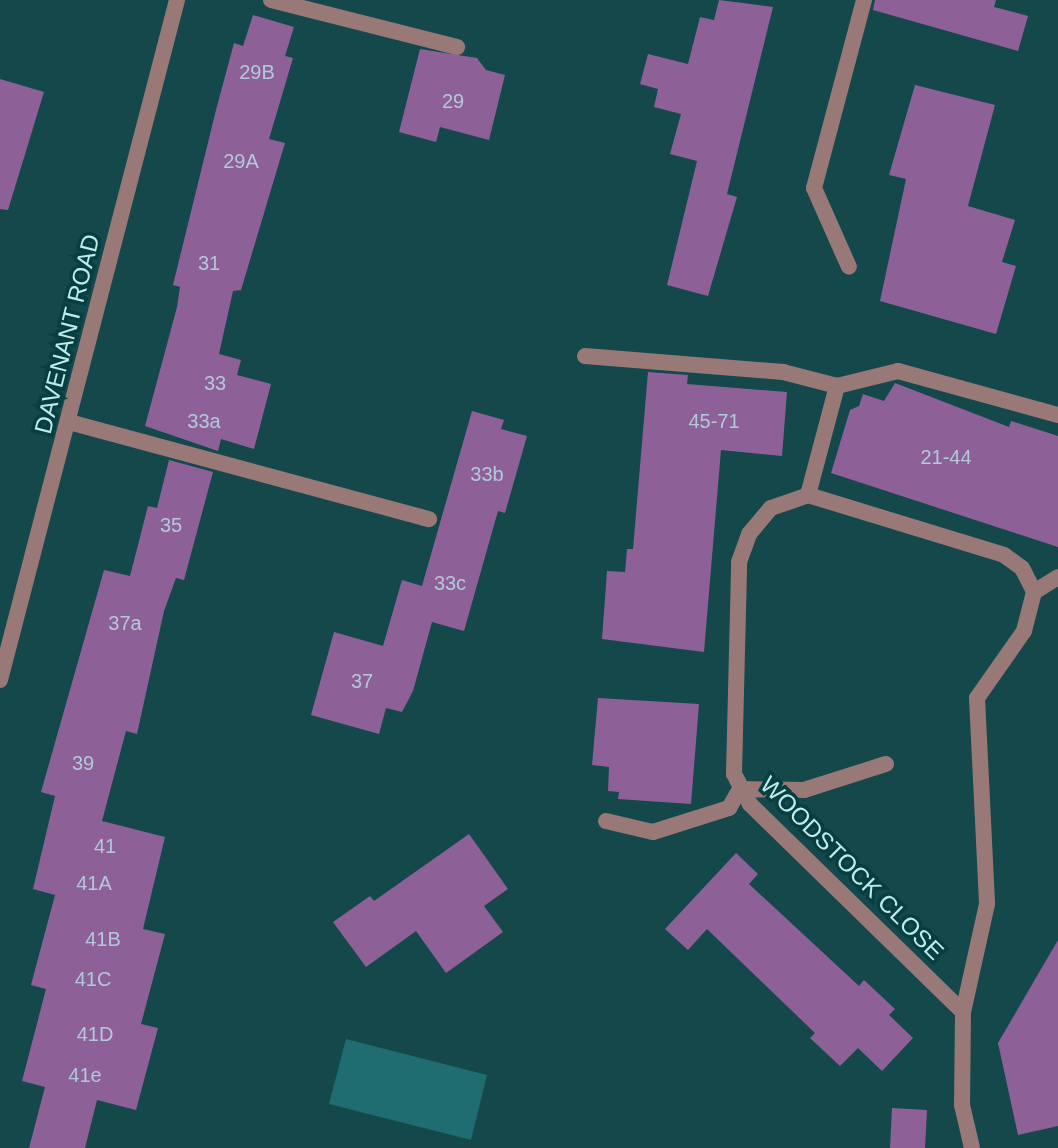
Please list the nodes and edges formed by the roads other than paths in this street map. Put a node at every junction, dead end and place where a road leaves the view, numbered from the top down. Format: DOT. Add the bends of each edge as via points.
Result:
graph roads {
  1 [pos="177,0"];
  2 [pos="271,0"];
  3 [pos="864,0"];
  4 [pos="457,47"];
  5 [pos="849,267"];
  6 [pos="585,356"];
  7 [pos="837,386"];
  8 [pos="1058,415"];
  9 [pos="69,422"];
  10 [pos="808,495"];
  11 [pos="429,519"];
  12 [pos="1058,577"];
  13 [pos="1034,592"];
  14 [pos="0,680"];
  15 [pos="886,764"];
  16 [pos="740,789"];
  17 [pos="606,821"];
  18 [pos="963,1012"];
  19 [pos="972,1148"];
  1 -- 9 [label="street, DAVENANT ROAD"];
  2 -- 4 [label="street"];
  3 -- 5 [label="street" via="814,188"];
  6 -- 7 [label="street" via="783,372"];
  7 -- 8 [label="street" via="898,371"];
  7 -- 10 [label="street"];
  9 -- 11 [label="street"];
  9 -- 14 [label="street, DAVENANT ROAD"];
  10 -- 13 [label="street" via="1004,555 1022,568"];
  10 -- 16 [label="street, WOODSTOCK CLOSE" via="771,508 749,534 739,562 730,750"];
  12 -- 13 [label="street"];
  13 -- 18 [label="street, WOODSTOCK CLOSE" via="1024,631 977,698 987,904"];
  15 -- 16 [label="street" via="804,790"];
  16 -- 17 [label="street" via="729,808 653,832"];
  16 -- 18 [label="street, WOODSTOCK CLOSE"];
  18 -- 19 [label="street, WOODSTOCK CLOSE" via="962,1105"];
}
